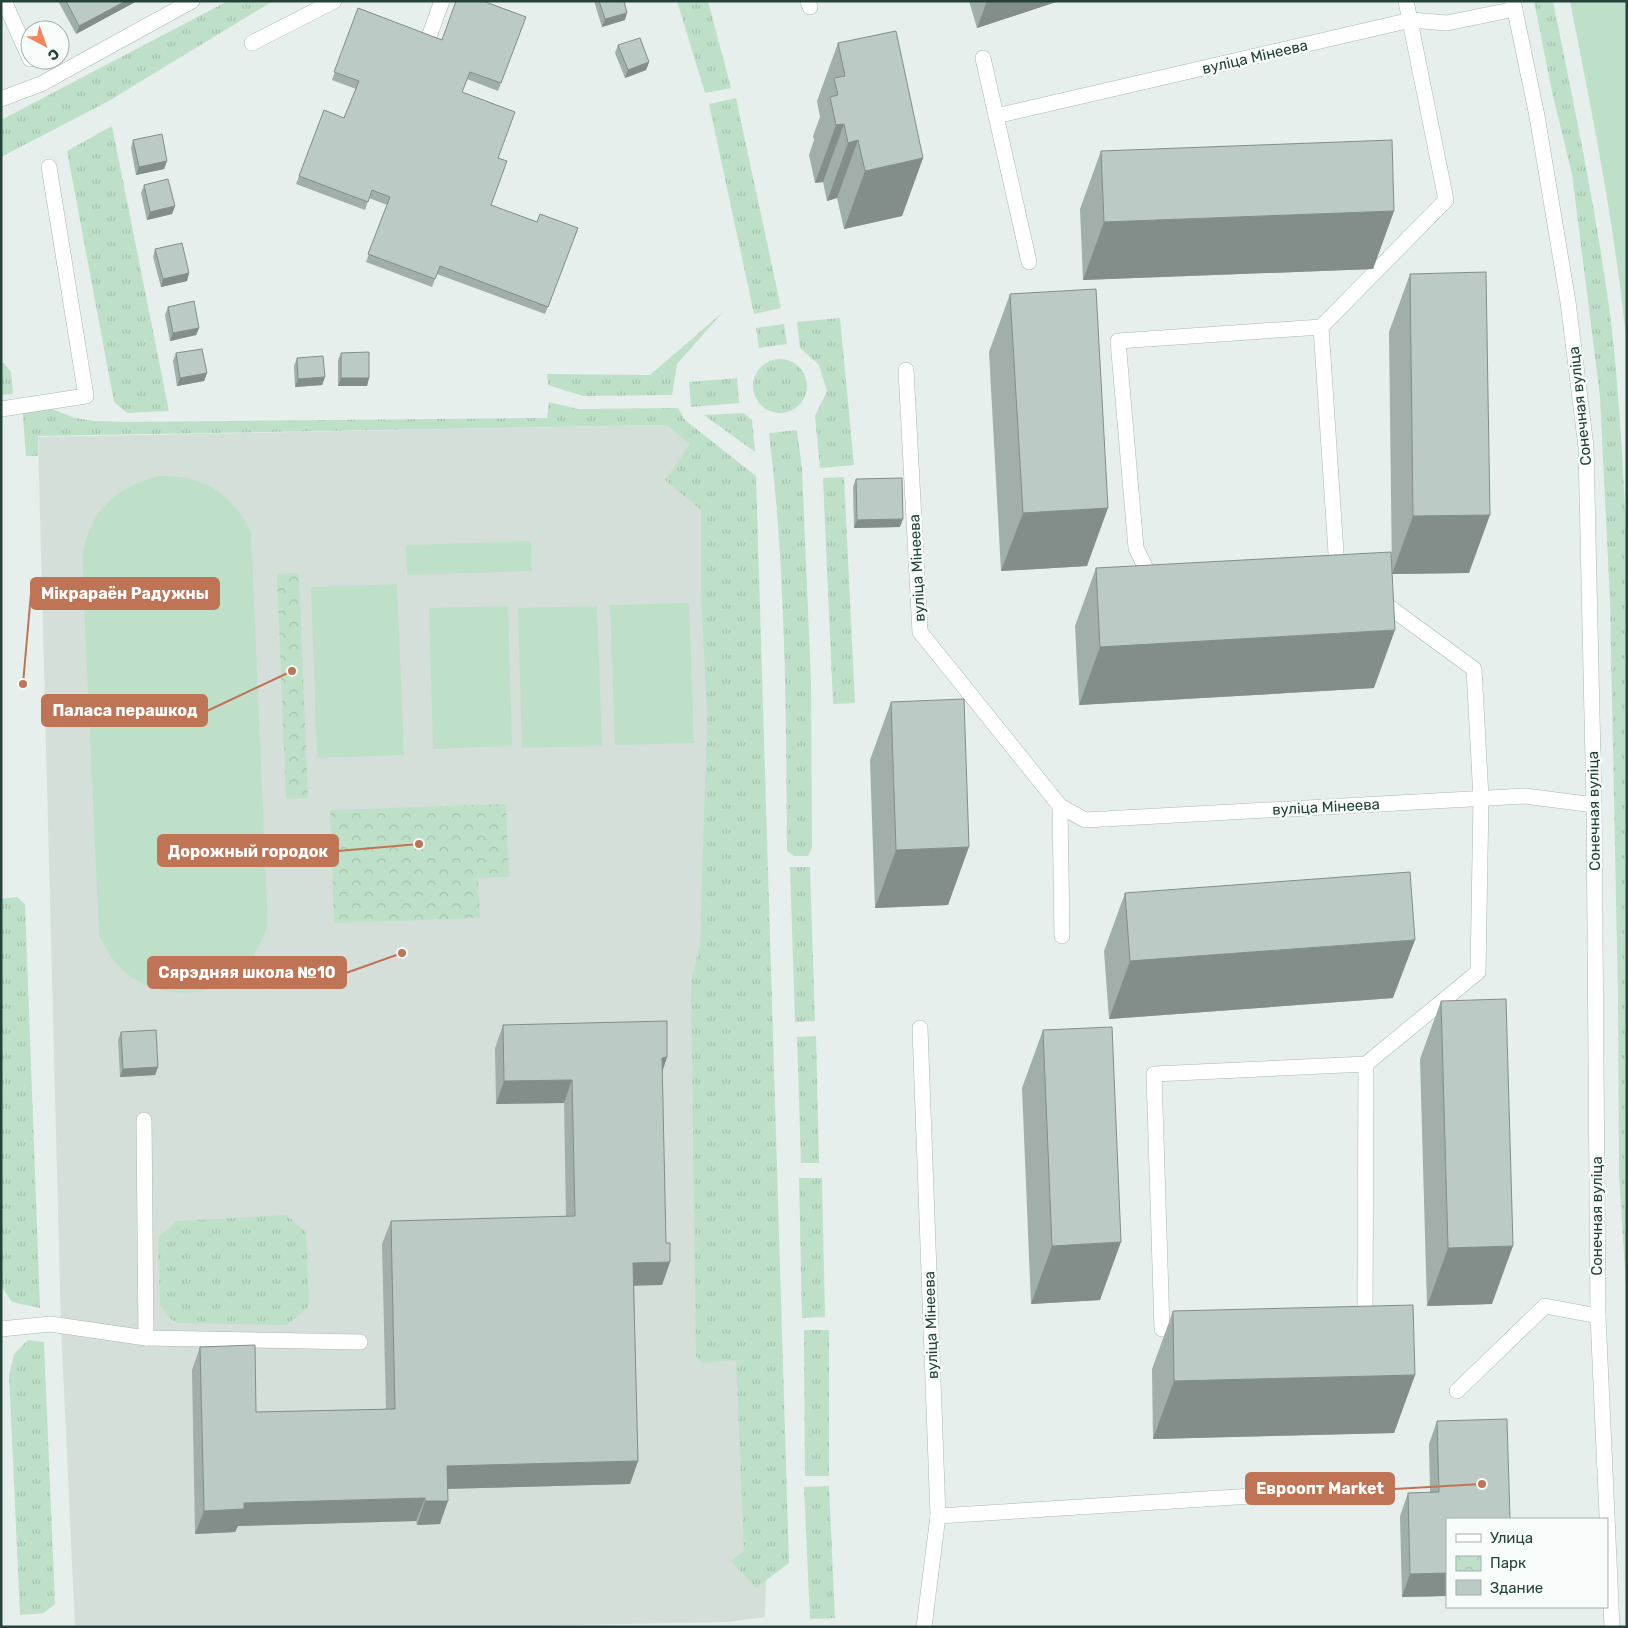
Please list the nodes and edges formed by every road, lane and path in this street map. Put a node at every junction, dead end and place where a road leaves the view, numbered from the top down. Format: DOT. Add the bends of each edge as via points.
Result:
graph roads {
  1 [pos="4,1"];
  2 [pos="192,1"];
  3 [pos="334,1"];
  4 [pos="442,1"];
  5 [pos="1406,1"];
  6 [pos="1514,5"];
  7 [pos="1411,20"];
  8 [pos="430,34"];
  9 [pos="20,37"];
  10 [pos="252,44"];
  11 [pos="983,58"];
  12 [pos="35,70"];
  13 [pos="41,84"];
  14 [pos="1,100"];
  15 [pos="996,116"];
  16 [pos="49,167"];
  17 [pos="1029,262"];
  18 [pos="1321,327"];
  19 [pos="906,370"];
  20 [pos="1,409"];
  21 [pos="1318,571"];
  22 [pos="1361,586"];
  23 [pos="1173,590"];
  24 [pos="1480,798"];
  25 [pos="1594,805"];
  26 [pos="1060,806"];
  27 [pos="1062,936"];
  28 [pos="920,1028"];
  29 [pos="1366,1064"];
  30 [pos="144,1120"];
  31 [pos="1598,1316"];
  32 [pos="1346,1321"];
  33 [pos="1201,1328"];
  34 [pos="1,1329"];
  35 [pos="146,1338"];
  36 [pos="360,1342"];
  37 [pos="1457,1391"];
  38 [pos="1378,1488"];
  39 [pos="938,1516"];
  40 [pos="1607,1518"];
  41 [pos="1608,1538"];
  42 [pos="924,1624"];
  43 [pos="1612,1627"];
  1 -- 9 [label="street"];
  2 -- 13 [label="street"];
  3 -- 10 [label="street"];
  4 -- 8 [label="street"];
  5 -- 7 [label="street"];
  6 -- 7 [label="street, вуліца Мінеева" via="1447,23"];
  6 -- 25 [label="street, Сонечная вуліца" via="1540,134 1568,302 1586,447"];
  7 -- 15 [label="street, вуліца Мінеева"];
  7 -- 18 [label="street" via="1446,200"];
  11 -- 15 [label="street"];
  12 -- 13 [label="street"];
  13 -- 14 [label="street"];
  15 -- 17 [label="street"];
  16 -- 20 [label="street" via="86,396"];
  18 -- 21 [label="street" via="1341,571"];
  18 -- 23 [label="street" via="1118,341 1136,548 1149,575"];
  19 -- 26 [label="street, вуліца Мінеева" via="920,632"];
  22 -- 24 [label="street" via="1474,669"];
  24 -- 25 [label="street, вуліца Мінеева" via="1525,796"];
  24 -- 26 [label="street, вуліца Мінеева" via="1085,820"];
  24 -- 29 [label="street" via="1478,972"];
  25 -- 31 [label="street, Сонечная вуліца"];
  26 -- 27 [label="street"];
  28 -- 39 [label="street, вуліца Мінеева"];
  29 -- 32 [label="street" via="1365,1320"];
  29 -- 33 [label="street" via="1154,1074 1162,1329"];
  30 -- 35 [label="street"];
  31 -- 37 [label="street" via="1545,1306"];
  31 -- 40 [label="street, Сонечная вуліца"];
  34 -- 35 [label="street" via="50,1324"];
  35 -- 36 [label="street"];
  38 -- 39 [label="street"];
  39 -- 42 [label="street, вуліца Мінеева"];
  41 -- 43 [label="street, Сонечная вуліца"];
}
